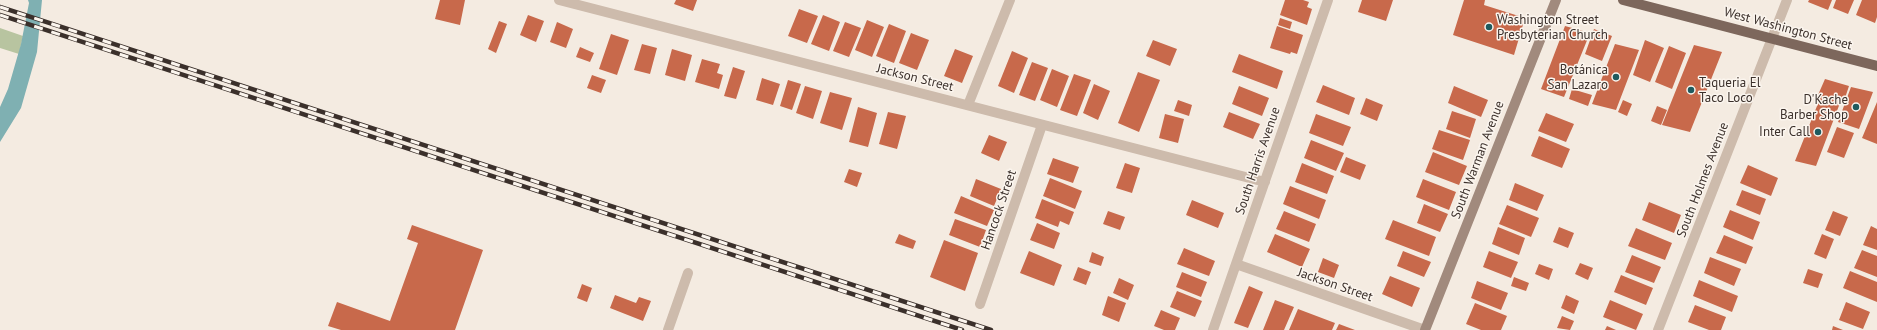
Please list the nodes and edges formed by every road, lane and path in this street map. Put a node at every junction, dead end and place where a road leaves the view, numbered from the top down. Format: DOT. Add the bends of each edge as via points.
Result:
graph roads {
  1 [pos="559,0"];
  2 [pos="1010,0"];
  3 [pos="1328,0"];
  4 [pos="1556,0"];
  5 [pos="1623,0"];
  6 [pos="1787,0"];
  7 [pos="1772,39"];
  8 [pos="1877,66"];
  9 [pos="968,106"];
  10 [pos="1042,125"];
  11 [pos="1265,182"];
  12 [pos="1236,264"];
  13 [pos="688,273"];
  14 [pos="980,304"];
  15 [pos="668,330"];
  16 [pos="1213,330"];
  17 [pos="1425,330"];
  18 [pos="1658,330"];
  1 -- 9 [label="street, Jackson Street"];
  2 -- 9 [label="street"];
  3 -- 11 [label="street, South Harris Avenue"];
  4 -- 17 [label="main road, South Warman Avenue"];
  5 -- 7 [label="main road, West Washington Street"];
  6 -- 7 [label="street, South Holmes Avenue"];
  7 -- 8 [label="main road, West Washington Street"];
  7 -- 18 [label="street, South Holmes Avenue"];
  9 -- 10 [label="street, Jackson Street"];
  10 -- 11 [label="street, Jackson Street"];
  10 -- 14 [label="street, Hancock Street"];
  11 -- 12 [label="street, South Harris Avenue"];
  12 -- 16 [label="street, South Harris Avenue"];
  12 -- 17 [label="street, Jackson Street"];
  13 -- 15 [label="street"];
}
